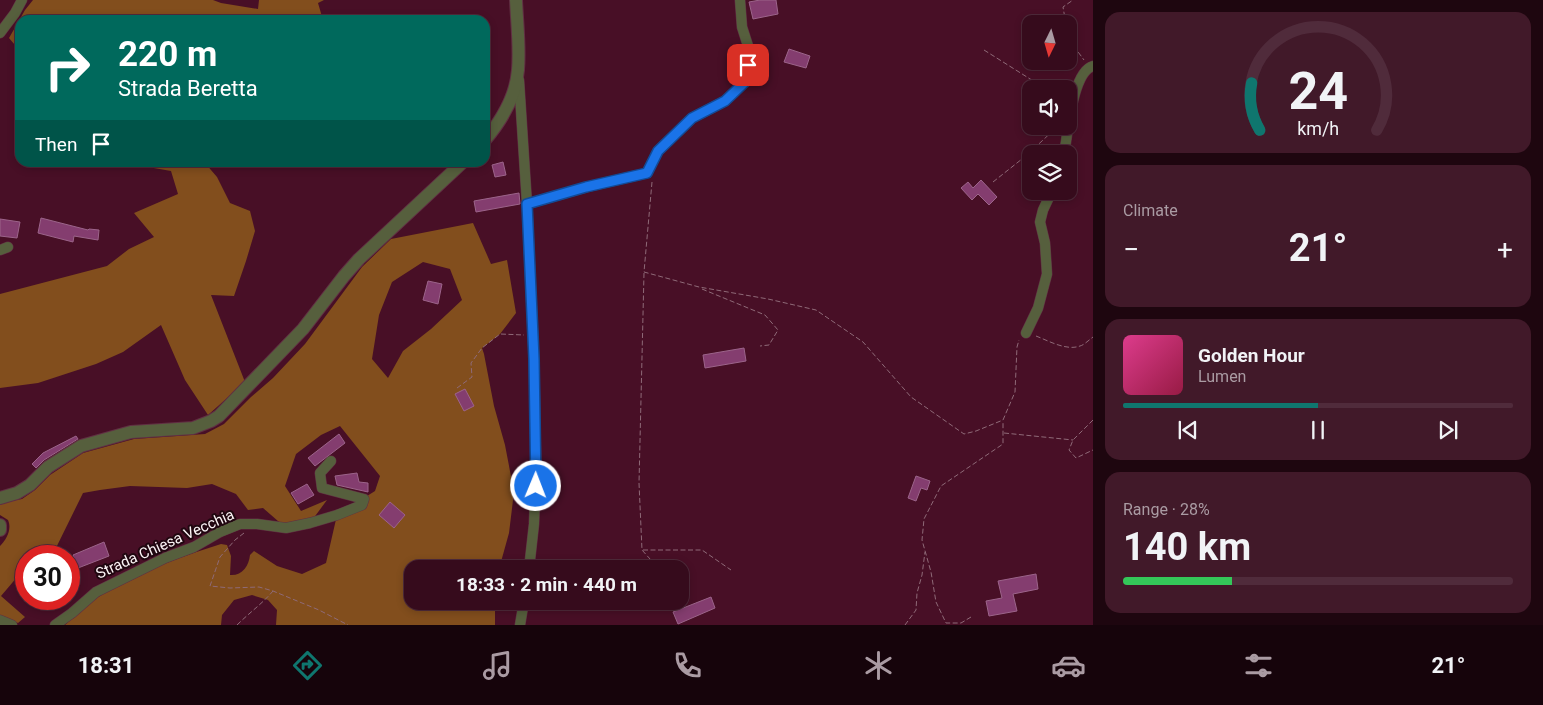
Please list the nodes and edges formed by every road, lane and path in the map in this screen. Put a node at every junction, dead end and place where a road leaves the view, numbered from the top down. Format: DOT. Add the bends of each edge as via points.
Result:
graph roads {
  1 [pos="22,0"];
  2 [pos="516,0"];
  3 [pos="740,0"];
  4 [pos="1073,0"];
  5 [pos="1064,15"];
  6 [pos="0,33"];
  7 [pos="984,50"];
  8 [pos="1078,51"];
  9 [pos="518,62"];
  10 [pos="1091,67"];
  11 [pos="1032,80"];
  12 [pos="490,134"];
  13 [pos="1048,135"];
  14 [pos="1066,145"];
  15 [pos="458,167"];
  16 [pos="647,173"];
  17 [pos="993,182"];
  18 [pos="1048,200"];
  19 [pos="527,204"];
  20 [pos="644,272"];
  21 [pos="699,287"];
  22 [pos="1026,333"];
  23 [pos="532,335"];
  24 [pos="1093,337"];
  25 [pos="760,346"];
  26 [pos="457,388"];
  27 [pos="1003,420"];
  28 [pos="1093,420"];
  29 [pos="1003,433"];
  30 [pos="1073,440"];
  31 [pos="1093,450"];
  32 [pos="331,461"];
  33 [pos="0,498"];
  34 [pos="257,524"];
  35 [pos="0,525"];
  36 [pos="0,530"];
  37 [pos="642,550"];
  38 [pos="925,551"];
  39 [pos="530,560"];
  40 [pos="651,560"];
  41 [pos="731,570"];
  42 [pos="273,591"];
  43 [pos="522,610"];
  44 [pos="971,617"];
  45 [pos="0,620"];
  46 [pos="947,624"];
  47 [pos="12,625"];
  48 [pos="55,625"];
  49 [pos="237,625"];
  50 [pos="348,625"];
  51 [pos="520,625"];
  52 [pos="905,625"];
  1 -- 6 [label="street"];
  2 -- 9 [label="street"];
  3 -- 16 [label="street" via="742,27 749,49 747,80 725,101 692,118 658,151"];
  4 -- 5 [label="path" via="1063,7"];
  7 -- 11 [label="path"];
  8 -- 10 [label="path"];
  9 -- 12 [label="street" via="517,80 510,98"];
  9 -- 19 [label="street"];
  10 -- 14 [label="street" via="1080,78 1074,96"];
  13 -- 17 [label="path"];
  15 -- 33 [label="street" via="359,260 303,329 219,416 193,428 131,432 81,446 48,467 24,489"];
  16 -- 19 [label="street"];
  16 -- 20 [label="path" via="652,182"];
  18 -- 22 [label="street" via="1040,222 1045,243 1046,274 1038,308"];
  19 -- 23 [label="street"];
  20 -- 21 [label="path"];
  20 -- 37 [label="path" via="639,483"];
  21 -- 25 [label="path" via="765,316 778,330 769,346"];
  21 -- 27 [label="path" via="816,310 863,342 911,397 964,434"];
  22 -- 24 [label="path" via="1067,347 1080,347"];
  22 -- 27 [label="path" via="1017,347 1015,392"];
  23 -- 26 [label="path" via="500,334 482,348 471,363 472,377"];
  23 -- 39 [label="street" via="536,467"];
  27 -- 29 [label="path"];
  28 -- 30 [label="path"];
  29 -- 30 [label="path"];
  29 -- 38 [label="path" via="1003,444 941,486 924,519 922,540"];
  30 -- 31 [label="path" via="1069,450 1076,458"];
  32 -- 34 [label="street, Strada Chiesa Vecchia" via="320,473 322,488 364,499 362,505 286,528"];
  34 -- 42 [label="path" via="235,540 220,557 210,586 260,587"];
  34 -- 48 [label="street, Strada Chiesa Vecchia" via="240,524 220,532 96,592"];
  35 -- 36 [label="street"];
  37 -- 40 [label="path"];
  37 -- 41 [label="path" via="702,550"];
  38 -- 46 [label="path" via="936,602"];
  38 -- 52 [label="path" via="916,610"];
  42 -- 49 [label="path"];
  42 -- 50 [label="path"];
  43 -- 51 [label="street"];
  44 -- 46 [label="path" via="961,623"];
  45 -- 47 [label="street"];
}
